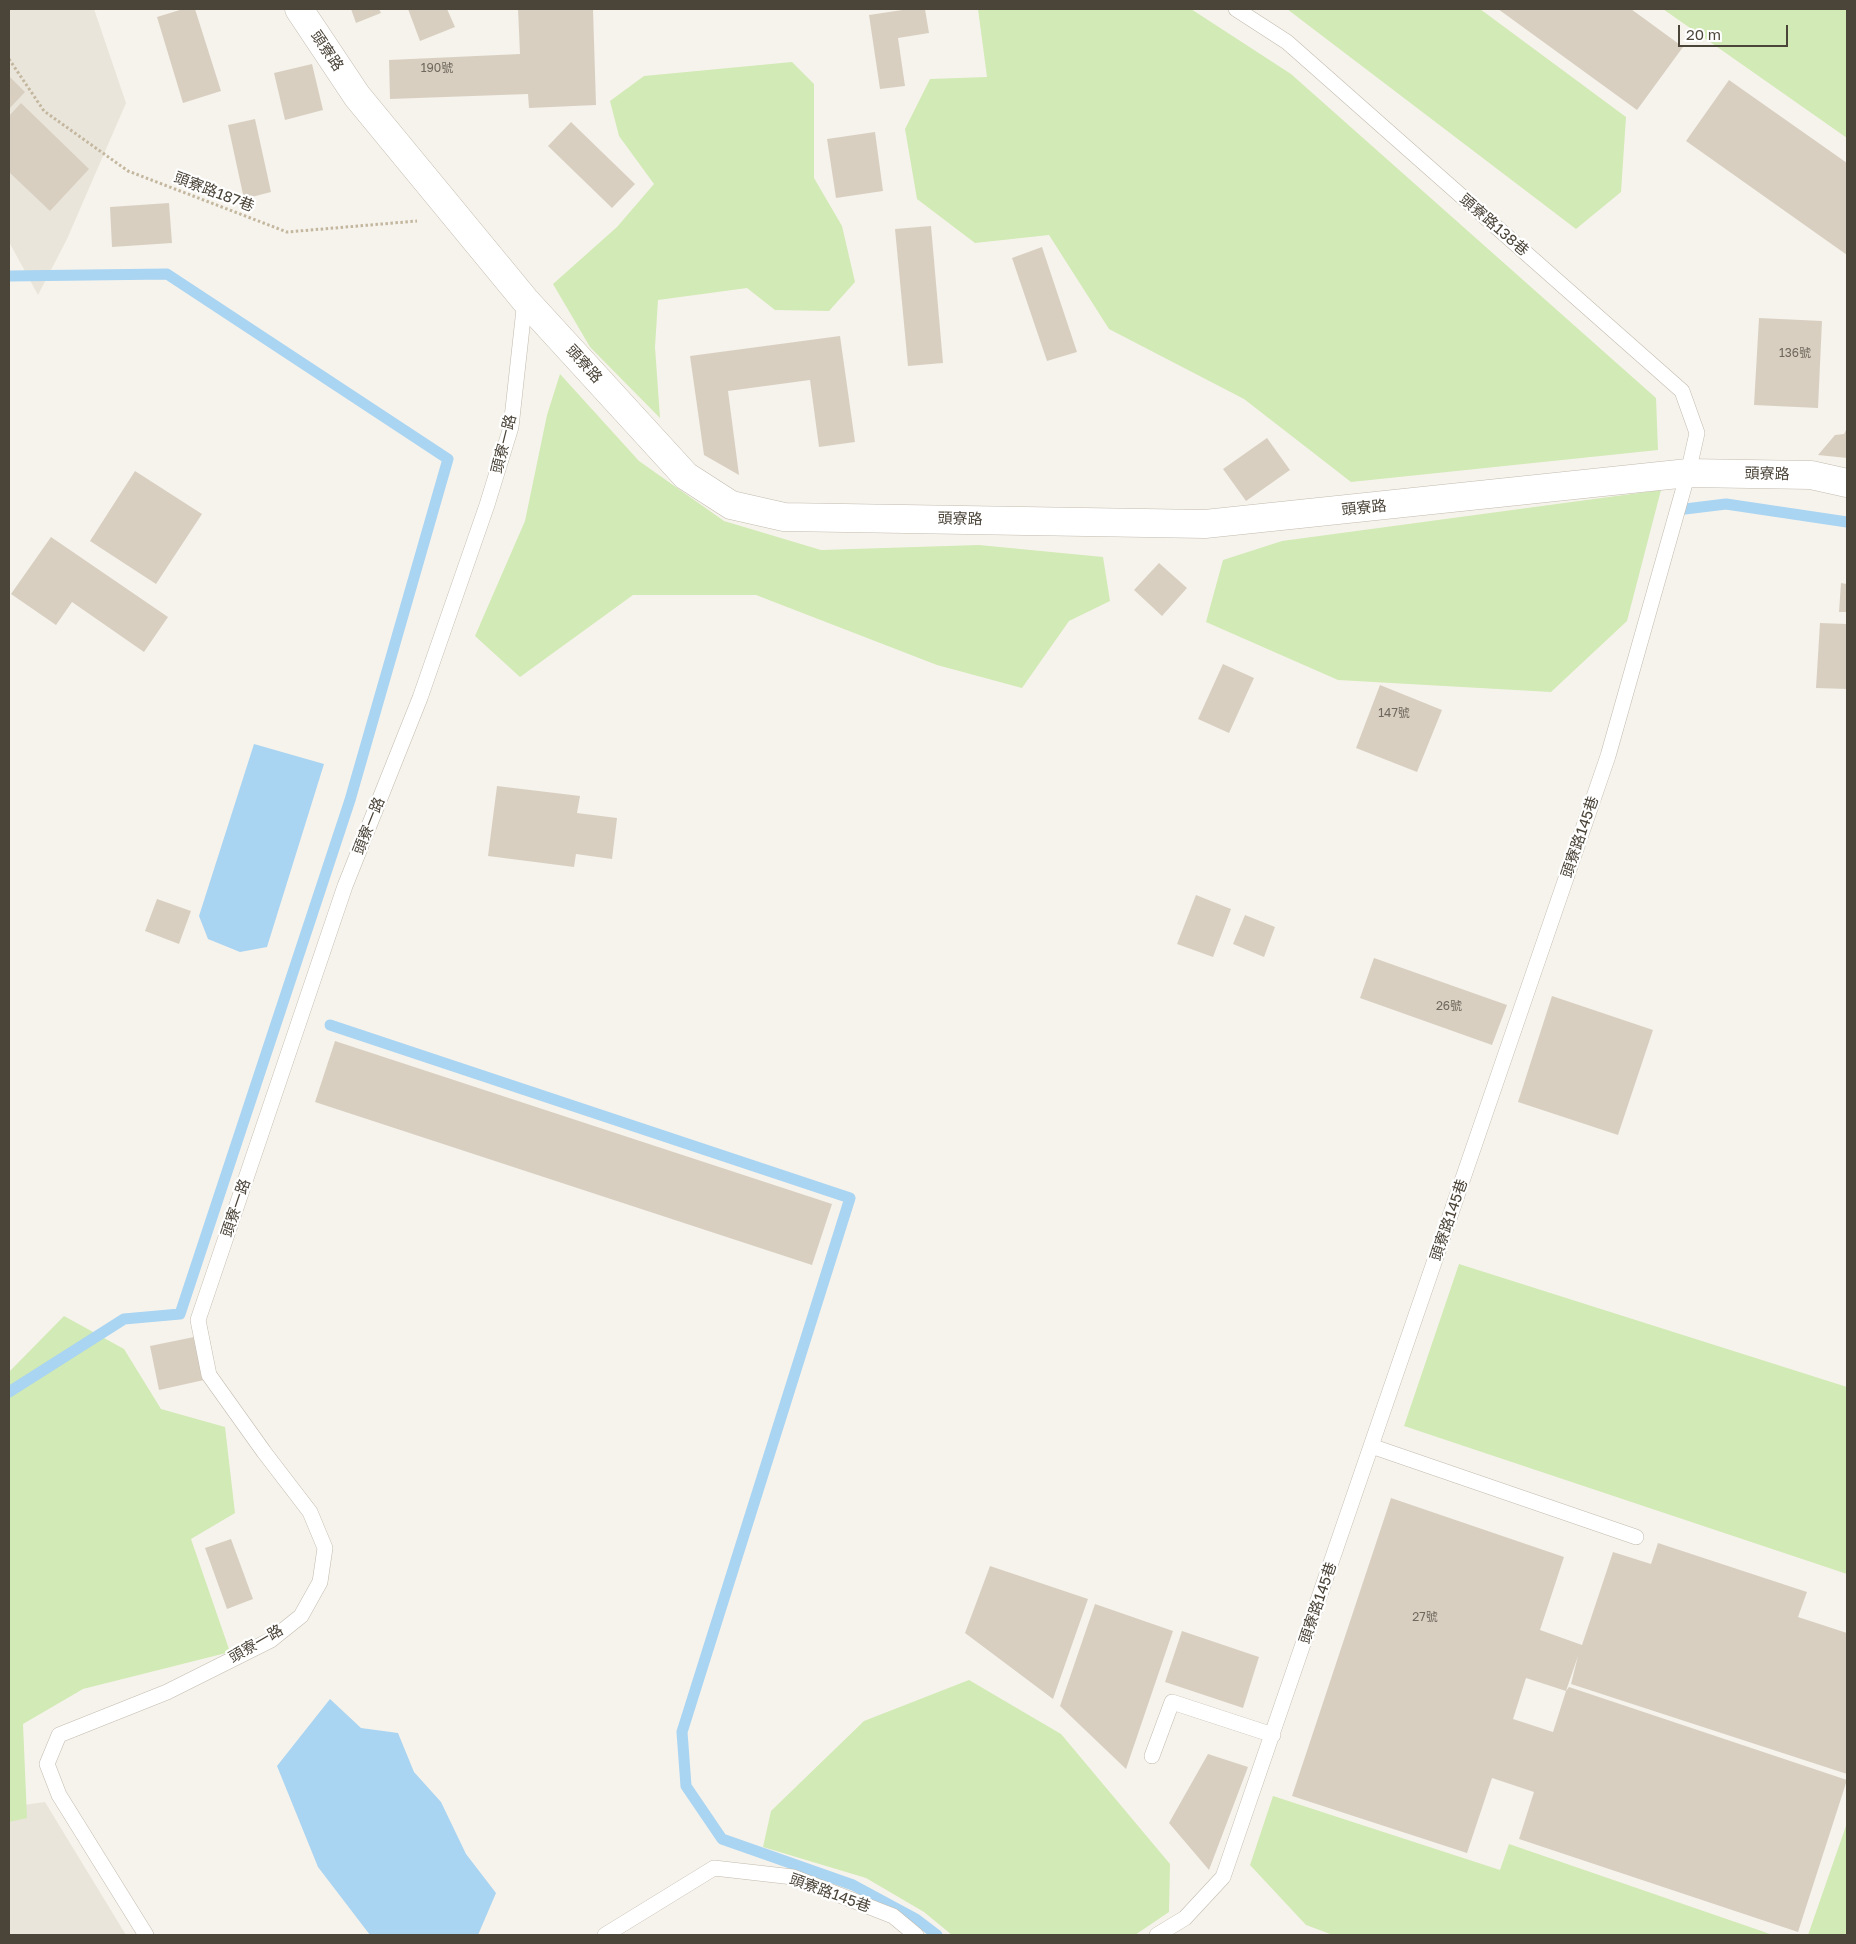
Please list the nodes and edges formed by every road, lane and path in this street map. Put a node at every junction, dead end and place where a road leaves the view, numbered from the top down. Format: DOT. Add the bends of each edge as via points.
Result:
graph roads {
  1 [pos="298,9"];
  2 [pos="1236,9"];
  3 [pos="9,59"];
  4 [pos="458,218"];
  5 [pos="525,300"];
  6 [pos="1688,473"];
  7 [pos="1847,483"];
  8 [pos="1371,1446"];
  9 [pos="1636,1537"];
  10 [pos="1273,1735"];
  11 [pos="1152,1756"];
  12 [pos="146,1935"];
  13 [pos="605,1935"];
  14 [pos="916,1935"];
  15 [pos="1157,1935"];
  1 -- 4 [label="street, 頭寮路" via="357,96"];
  2 -- 6 [label="lane, 頭寮路138巷" via="1287,42 1682,392 1697,433"];
  3 -- 4 [label="path, 頭寮路187巷" via="44,111 128,171 287,232"];
  4 -- 5 [label="street, 頭寮路"];
  5 -- 6 [label="street, 頭寮路" via="686,476 731,505 784,516 1205,524"];
  5 -- 12 [label="lane, 頭寮一路" via="510,427 487,505 420,698 345,886 198,1320 209,1375 310,1512 325,1548 320,1582 301,1616 271,1640 167,1692 59,1736 47,1764 59,1795"];
  6 -- 7 [label="street, 頭寮路" via="1811,475"];
  6 -- 8 [label="lane, 頭寮路145巷" via="1608,756"];
  8 -- 9 [label="lane"];
  8 -- 10 [label="lane, 頭寮路145巷"];
  10 -- 11 [label="lane" via="1172,1702"];
  10 -- 15 [label="lane, 頭寮路145巷" via="1224,1877 1185,1918"];
  13 -- 14 [label="lane, 頭寮路145巷" via="714,1868 794,1877 893,1916"];
}
